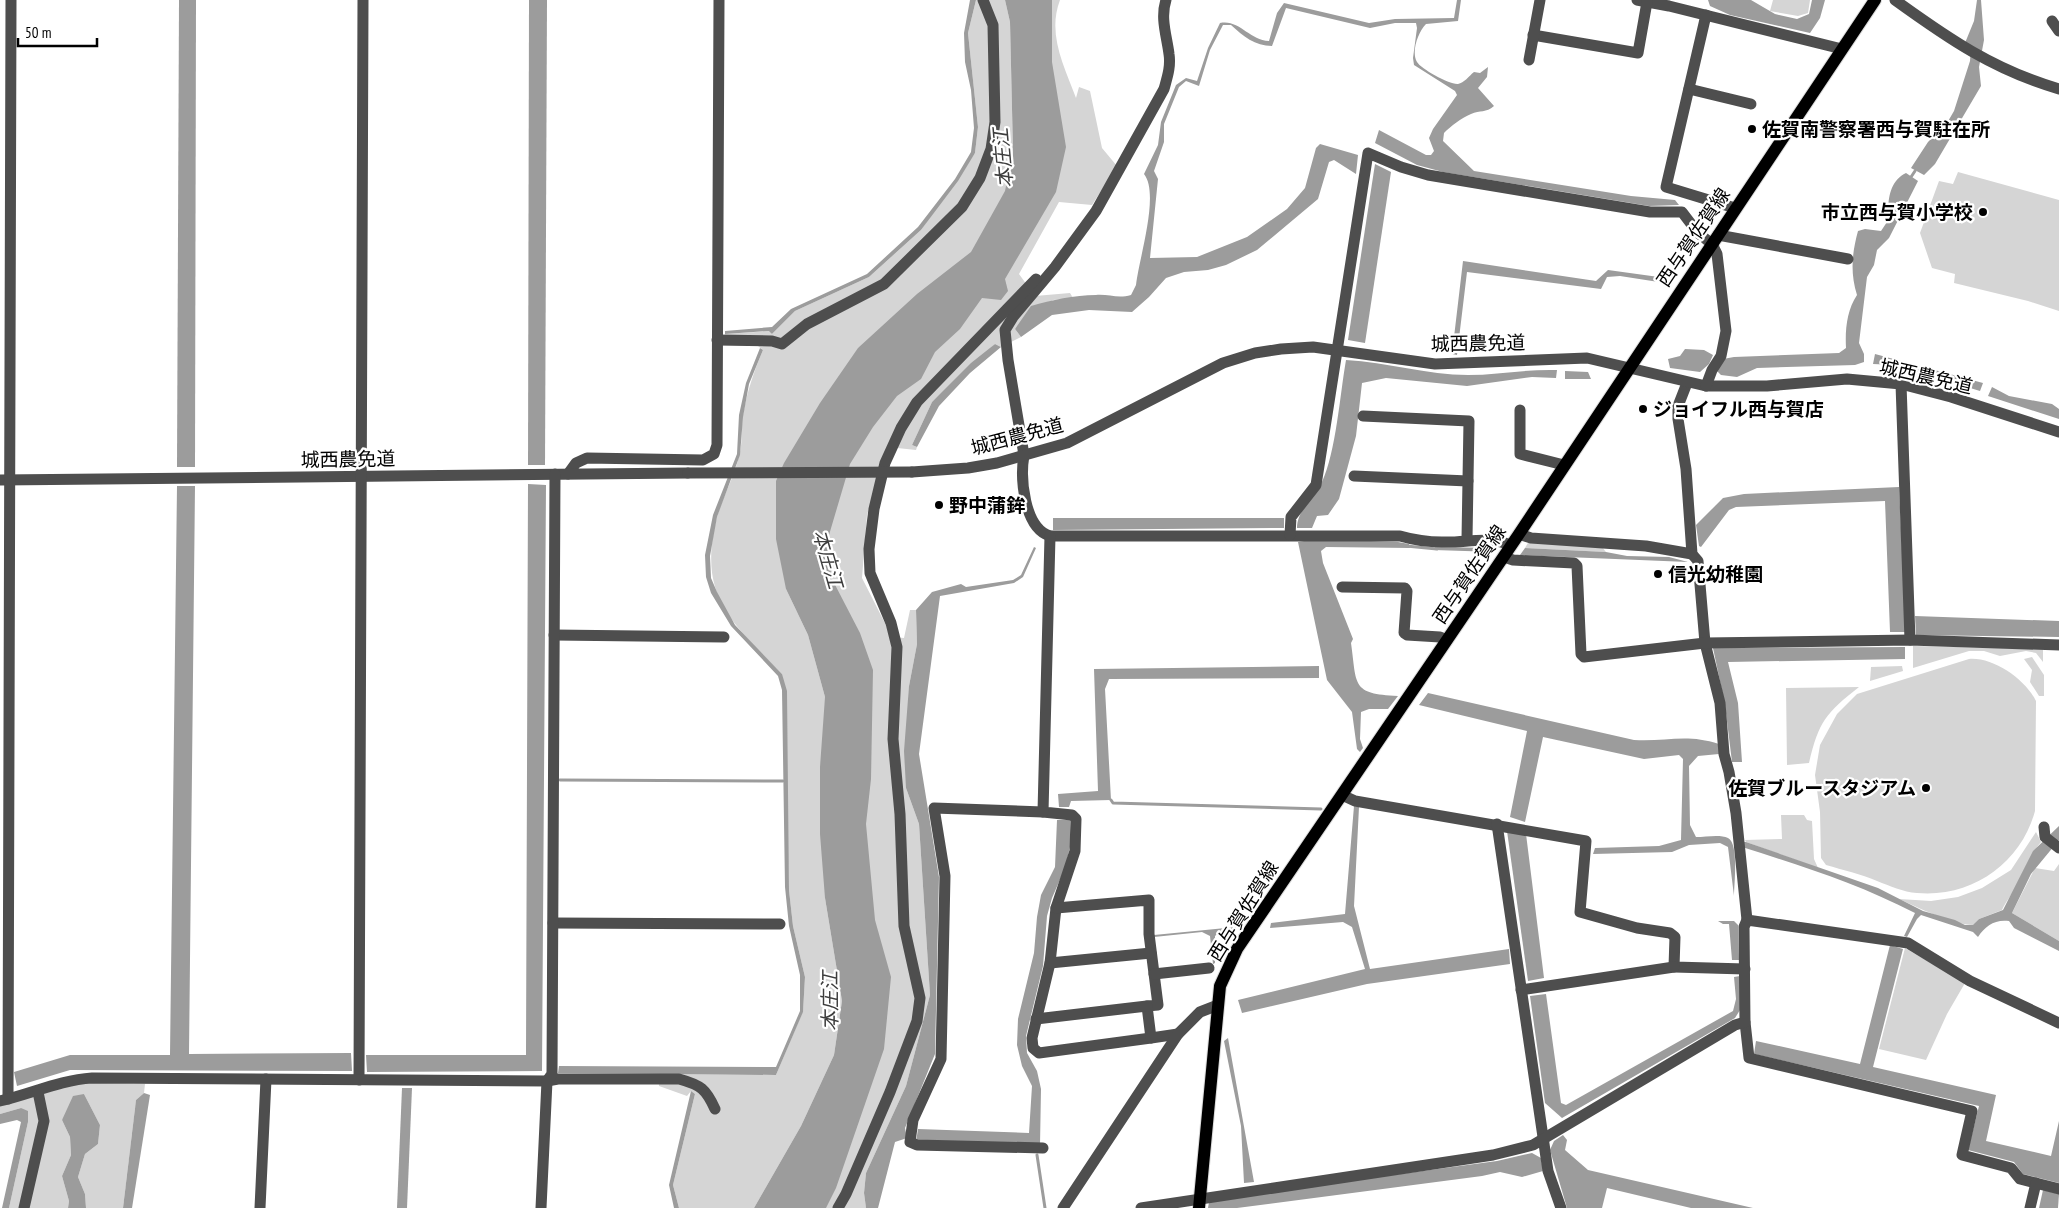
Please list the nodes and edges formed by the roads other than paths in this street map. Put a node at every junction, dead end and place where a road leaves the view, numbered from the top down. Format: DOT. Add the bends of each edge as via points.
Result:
graph roads {
  1 [pos="11,0"];
  2 [pos="363,0"];
  3 [pos="719,0"];
  4 [pos="983,0"];
  5 [pos="1166,0"];
  6 [pos="1540,0"];
  7 [pos="1876,0"];
  8 [pos="1895,0"];
  9 [pos="1642,1"];
  10 [pos="1670,3"];
  11 [pos="1706,15"];
  12 [pos="2052,21"];
  13 [pos="2059,31"];
  14 [pos="1534,35"];
  15 [pos="1842,48"];
  16 [pos="1529,60"];
  17 [pos="1689,89"];
  18 [pos="2059,89"];
  19 [pos="1751,104"];
  20 [pos="1735,208"];
  21 [pos="1715,239"];
  22 [pos="1060,258"];
  23 [pos="1848,259"];
  24 [pos="717,340"];
  25 [pos="1339,350"];
  26 [pos="1628,367"];
  27 [pos="1687,383"];
  28 [pos="1900,384"];
  29 [pos="1706,386"];
  30 [pos="1520,410"];
  31 [pos="1363,416"];
  32 [pos="2059,432"];
  33 [pos="1024,455"];
  34 [pos="1564,465"];
  35 [pos="555,474"];
  36 [pos="568,474"];
  37 [pos="361,476"];
  38 [pos="1354,476"];
  39 [pos="4,480"];
  40 [pos="1468,481"];
  41 [pos="1519,534"];
  42 [pos="1290,535"];
  43 [pos="1050,536"];
  44 [pos="1466,539"];
  45 [pos="1511,546"];
  46 [pos="1692,554"];
  47 [pos="1504,556"];
  48 [pos="1342,587"];
  49 [pos="554,635"];
  50 [pos="724,637"];
  51 [pos="1447,640"];
  52 [pos="1910,640"];
  53 [pos="1705,643"];
  54 [pos="2059,645"];
  55 [pos="1342,795"];
  56 [pos="1042,812"];
  57 [pos="1497,824"];
  58 [pos="2045,832"];
  59 [pos="2057,846"];
  60 [pos="1056,908"];
  61 [pos="1746,920"];
  62 [pos="553,923"];
  63 [pos="780,924"];
  64 [pos="1151,953"];
  65 [pos="1050,962"];
  66 [pos="1209,968"];
  67 [pos="1674,968"];
  68 [pos="1745,969"];
  69 [pos="1154,974"];
  70 [pos="1521,990"];
  71 [pos="1218,1005"];
  72 [pos="1147,1006"];
  73 [pos="1036,1019"];
  74 [pos="1745,1022"];
  75 [pos="2059,1023"];
  76 [pos="1178,1034"];
  77 [pos="1151,1038"];
  78 [pos="266,1080"];
  79 [pos="359,1080"];
  80 [pos="547,1081"];
  81 [pos="38,1092"];
  82 [pos="4,1100"];
  83 [pos="715,1109"];
  84 [pos="1543,1139"];
  85 [pos="1043,1148"];
  86 [pos="2036,1183"];
  87 [pos="2059,1189"];
  88 [pos="1199,1203"];
  89 [pos="24,1208"];
  90 [pos="260,1208"];
  91 [pos="541,1208"];
  92 [pos="838,1208"];
  93 [pos="1063,1208"];
  94 [pos="1141,1208"];
  95 [pos="1562,1208"];
  96 [pos="2030,1208"];
  1 -- 39 [label="street"];
  2 -- 37 [label="street"];
  3 -- 24 [label="street"];
  4 -- 24 [label="street" via="993,25 995,122 991,149 980,178 962,207 884,284 807,324 782,344"];
  5 -- 22 [label="street" via="1164,28 1169,64 1164,89 1096,211"];
  6 -- 14 [label="street"];
  7 -- 15 [label="main road, 西与賀佐賀線"];
  8 -- 18 [label="street" via="1969,52 2015,74"];
  9 -- 10 [label="street"];
  9 -- 14 [label="street" via="1638,53"];
  10 -- 11 [label="street"];
  11 -- 15 [label="street"];
  11 -- 17 [label="street"];
  12 -- 13 [label="street"];
  14 -- 16 [label="street"];
  15 -- 20 [label="main road, 西与賀佐賀線"];
  17 -- 19 [label="street"];
  17 -- 20 [label="street" via="1666,187"];
  20 -- 21 [label="main road, 西与賀佐賀線"];
  21 -- 23 [label="street"];
  21 -- 25 [label="street" via="1698,233 1682,212 1650,212 1428,175 1368,153"];
  21 -- 26 [label="main road, 西与賀佐賀線"];
  21 -- 29 [label="street" via="1726,332 1722,356"];
  22 -- 33 [label="street" via="1006,330"];
  22 -- 92 [label="street" via="916,402 885,463 874,509 870,573 891,623 897,647 893,740 900,814 904,926 920,998 917,1021 890,1092"];
  24 -- 36 [label="street" via="717,445 714,454 703,460 587,458 576,463"];
  25 -- 26 [label="street, 城西農免道" via="1435,364 1587,358"];
  25 -- 33 [label="street, 城西農免道" via="1281,348 1223,363 1067,443"];
  25 -- 42 [label="street" via="1316,485 1291,517"];
  26 -- 27 [label="street, 城西農免道"];
  26 -- 34 [label="main road, 西与賀佐賀線"];
  27 -- 29 [label="street, 城西農免道"];
  27 -- 46 [label="street" via="1678,406 1678,418 1686,469"];
  28 -- 29 [label="street, 城西農免道" via="1847,379 1767,386"];
  28 -- 32 [label="street, 城西農免道"];
  28 -- 52 [label="street"];
  30 -- 34 [label="street" via="1520,454"];
  31 -- 40 [label="street" via="1469,421"];
  33 -- 36 [label="street, 城西農免道, bridge" via="968,468 912,472"];
  33 -- 43 [label="street" via="1022,466 1028,514 1043,534"];
  34 -- 41 [label="main road, 西与賀佐賀線"];
  35 -- 36 [label="street, 城西農免道"];
  35 -- 37 [label="street, 城西農免道"];
  35 -- 49 [label="street"];
  37 -- 39 [label="street, 城西農免道"];
  37 -- 79 [label="street"];
  38 -- 40 [label="street"];
  39 -- 82 [label="street"];
  40 -- 44 [label="street"];
  41 -- 45 [label="main road, 西与賀佐賀線"];
  41 -- 46 [label="street" via="1530,538 1646,546"];
  42 -- 43 [label="street"];
  42 -- 44 [label="street" via="1400,536 1444,542"];
  43 -- 56 [label="street"];
  44 -- 45 [label="street" via="1501,541"];
  45 -- 47 [label="main road, 西与賀佐賀線"];
  46 -- 53 [label="street" via="1698,561"];
  47 -- 51 [label="main road, 西与賀佐賀線"];
  47 -- 53 [label="street" via="1512,560 1574,563 1577,566 1581,654 1584,657"];
  48 -- 51 [label="street" via="1405,588 1404,632"];
  49 -- 50 [label="street"];
  49 -- 62 [label="street"];
  51 -- 55 [label="main road, 西与賀佐賀線"];
  52 -- 53 [label="street"];
  52 -- 54 [label="street"];
  53 -- 61 [label="street" via="1720,704 1724,754 1736,813"];
  55 -- 57 [label="street" via="1354,800"];
  55 -- 71 [label="main road, 西与賀佐賀線" via="1237,949 1220,986"];
  56 -- 60 [label="street" via="1076,819 1075,850"];
  56 -- 85 [label="street" via="934,808 945,876 941,1059 913,1120 910,1142 917,1146"];
  57 -- 67 [label="street" via="1586,841 1580,912 1637,928 1670,933 1675,937"];
  57 -- 70 [label="street"];
  58 -- 59 [label="street"];
  60 -- 64 [label="street" via="1149,900"];
  60 -- 65 [label="street"];
  61 -- 68 [label="street"];
  61 -- 75 [label="street" via="1908,943 1970,981"];
  62 -- 63 [label="street"];
  62 -- 80 [label="street" via="552,1074"];
  64 -- 65 [label="street"];
  64 -- 69 [label="street"];
  65 -- 73 [label="street"];
  66 -- 69 [label="street"];
  67 -- 68 [label="street"];
  67 -- 70 [label="street"];
  68 -- 74 [label="street"];
  69 -- 72 [label="street" via="1158,1005"];
  70 -- 84 [label="street"];
  71 -- 76 [label="street" via="1200,1012"];
  71 -- 88 [label="main road, 西与賀佐賀線"];
  72 -- 73 [label="street"];
  72 -- 77 [label="street"];
  73 -- 77 [label="street" via="1032,1038 1033,1048 1039,1053"];
  74 -- 84 [label="street"];
  74 -- 86 [label="street" via="1749,1058 1972,1111 1962,1156 2011,1168 2020,1179"];
  76 -- 77 [label="street"];
  76 -- 93 [label="street"];
  78 -- 79 [label="street"];
  78 -- 81 [label="street" via="75,1079"];
  78 -- 90 [label="street"];
  79 -- 80 [label="street"];
  80 -- 83 [label="street" via="679,1080 694,1083 708,1092"];
  80 -- 91 [label="street"];
  81 -- 82 [label="street"];
  81 -- 89 [label="street" via="44,1121"];
  84 -- 88 [label="street" via="1533,1145 1493,1155"];
  84 -- 95 [label="street" via="1548,1171"];
  86 -- 87 [label="street"];
  86 -- 96 [label="street"];
  88 -- 94 [label="street"];
}
